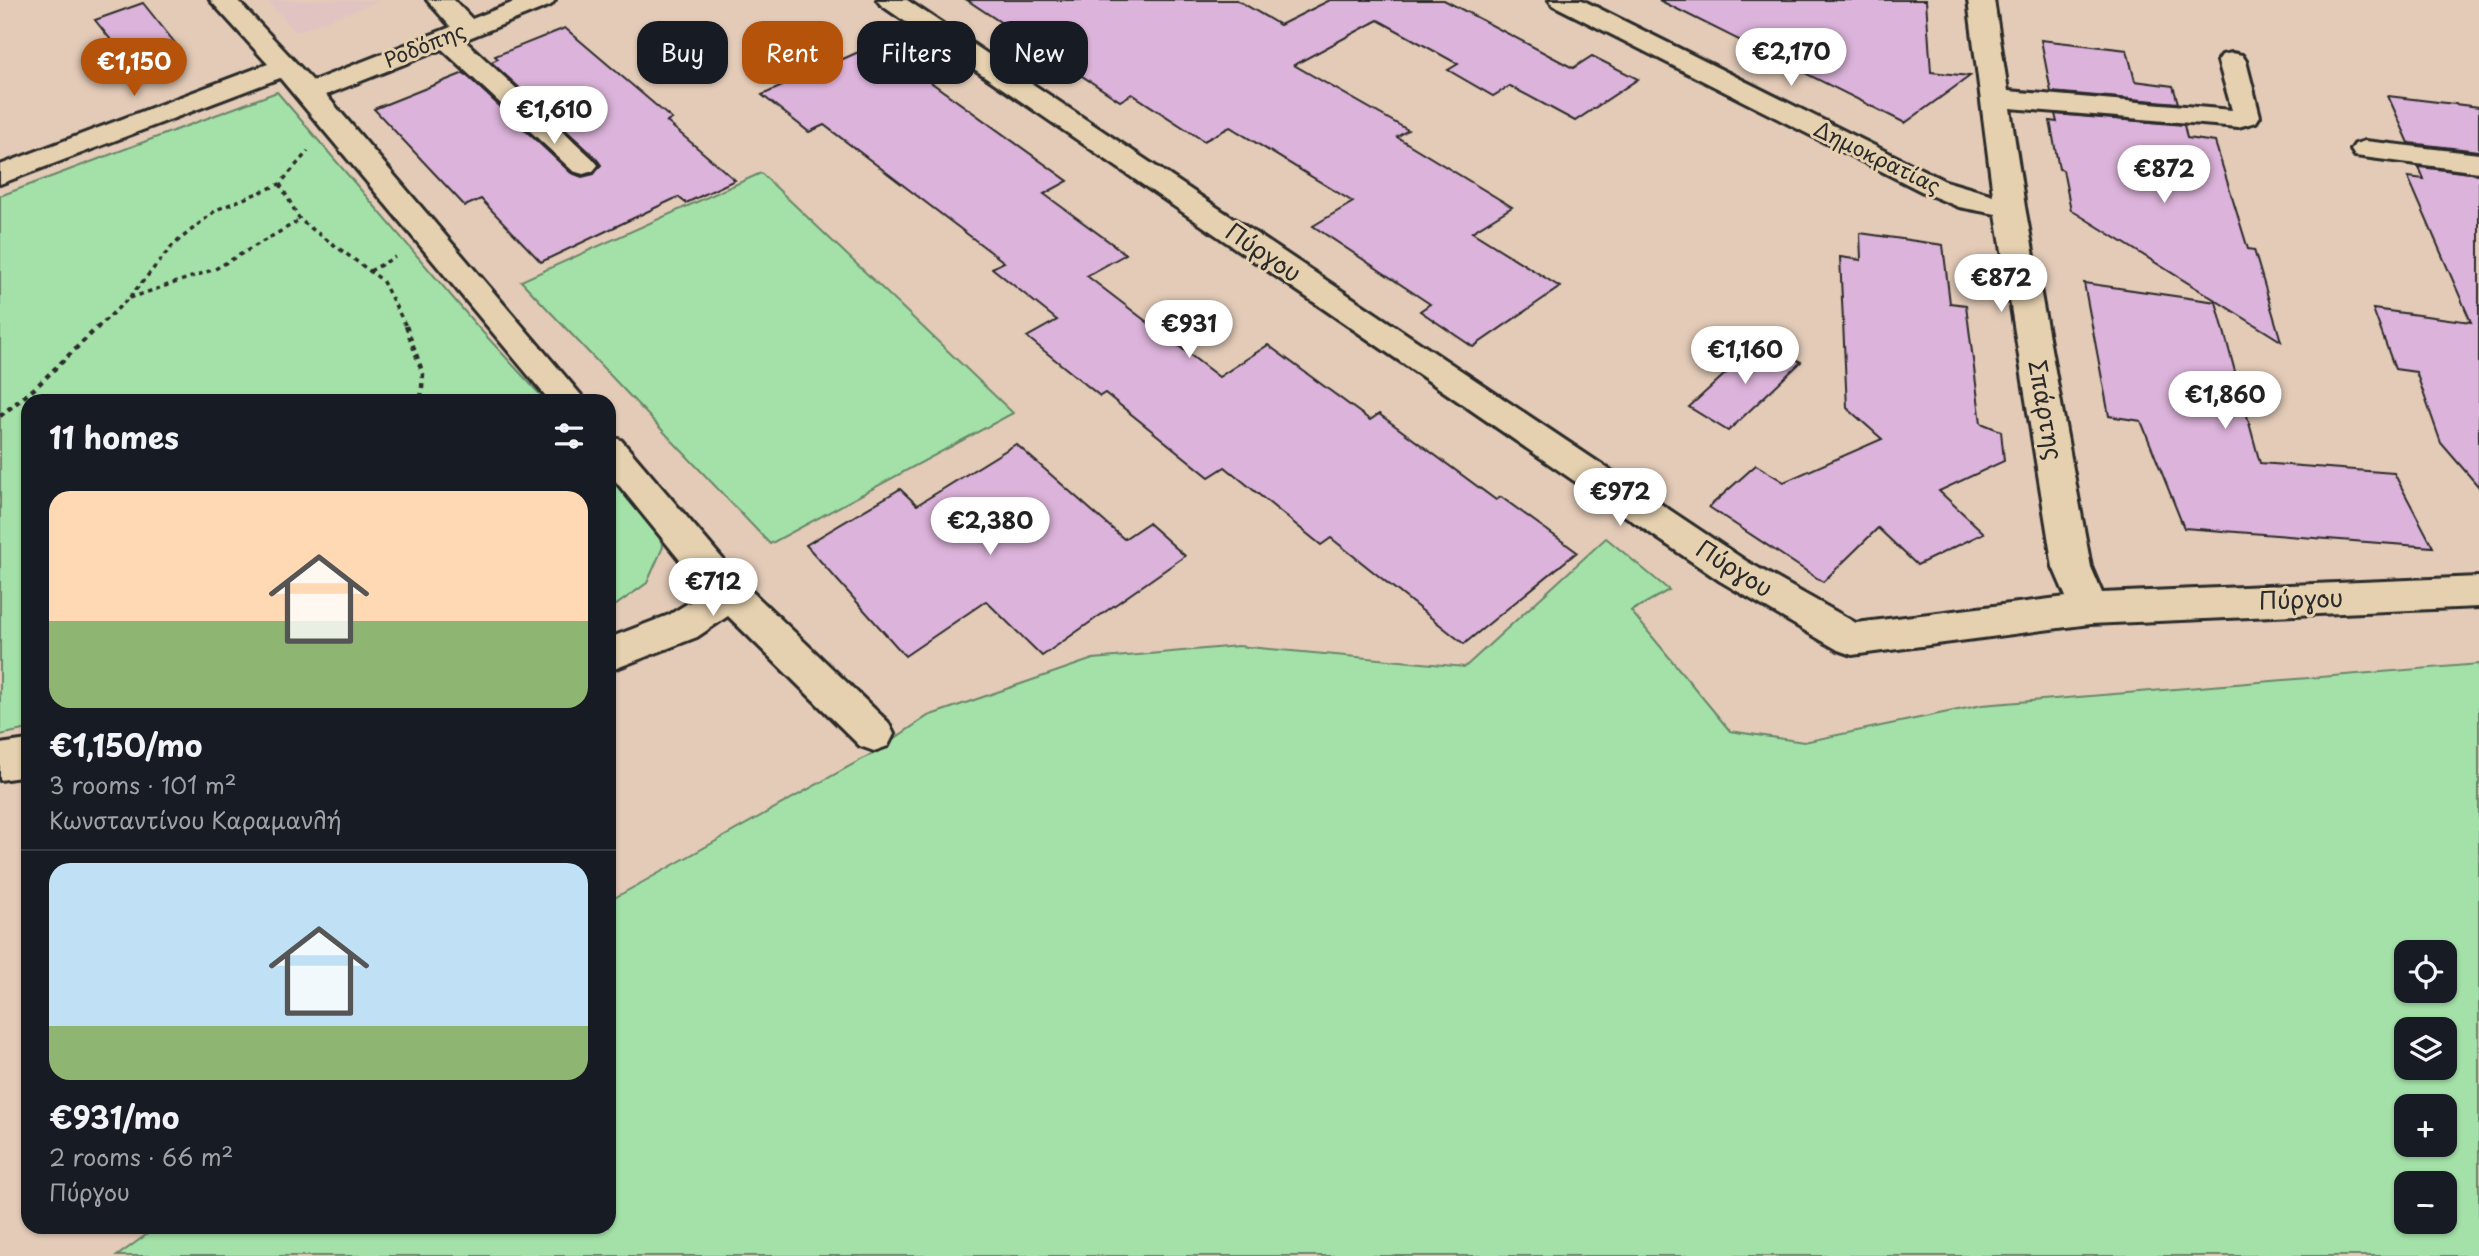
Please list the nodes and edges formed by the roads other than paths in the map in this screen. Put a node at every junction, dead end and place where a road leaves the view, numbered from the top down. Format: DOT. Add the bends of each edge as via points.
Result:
graph roads {
  1 [pos="223,0"];
  2 [pos="440,0"];
  3 [pos="542,0"];
  4 [pos="890,0"];
  5 [pos="1562,0"];
  6 [pos="1981,0"];
  7 [pos="457,34"];
  8 [pos="2232,61"];
  9 [pos="286,66"];
  10 [pos="309,92"];
  11 [pos="1994,98"];
  12 [pos="2365,150"];
  13 [pos="2479,163"];
  14 [pos="583,165"];
  15 [pos="0,175"];
  16 [pos="2010,207"];
  17 [pos="563,394"];
  18 [pos="616,457"];
  19 [pos="2479,592"];
  20 [pos="731,595"];
  21 [pos="2090,609"];
  22 [pos="616,653"];
  23 [pos="874,734"];
  24 [pos="21,759"];
  25 [pos="0,762"];
  1 -- 9 [label="street"];
  2 -- 7 [label="street"];
  3 -- 7 [label="street, Ροδόπης"];
  4 -- 21 [label="street, Πύργου" via="1733,571 1852,639"];
  5 -- 16 [label="street, Δημοκρατίας" via="1935,187 1970,201"];
  6 -- 11 [label="street, Σπάρτης"];
  7 -- 10 [label="street, Ροδόπης"];
  7 -- 14 [label="street"];
  8 -- 11 [label="street" via="2246,110 2246,116 2238,119"];
  9 -- 10 [label="street"];
  9 -- 15 [label="street"];
  10 -- 17 [label="street"];
  11 -- 16 [label="street, Σπάρτης"];
  12 -- 13 [label="street"];
  16 -- 21 [label="street, Σπάρτης" via="2072,567"];
  18 -- 20 [label="street"];
  19 -- 21 [label="street, Πύργου"];
  20 -- 22 [label="street" via="683,626"];
  20 -- 23 [label="street"];
  24 -- 25 [label="street"];
}
